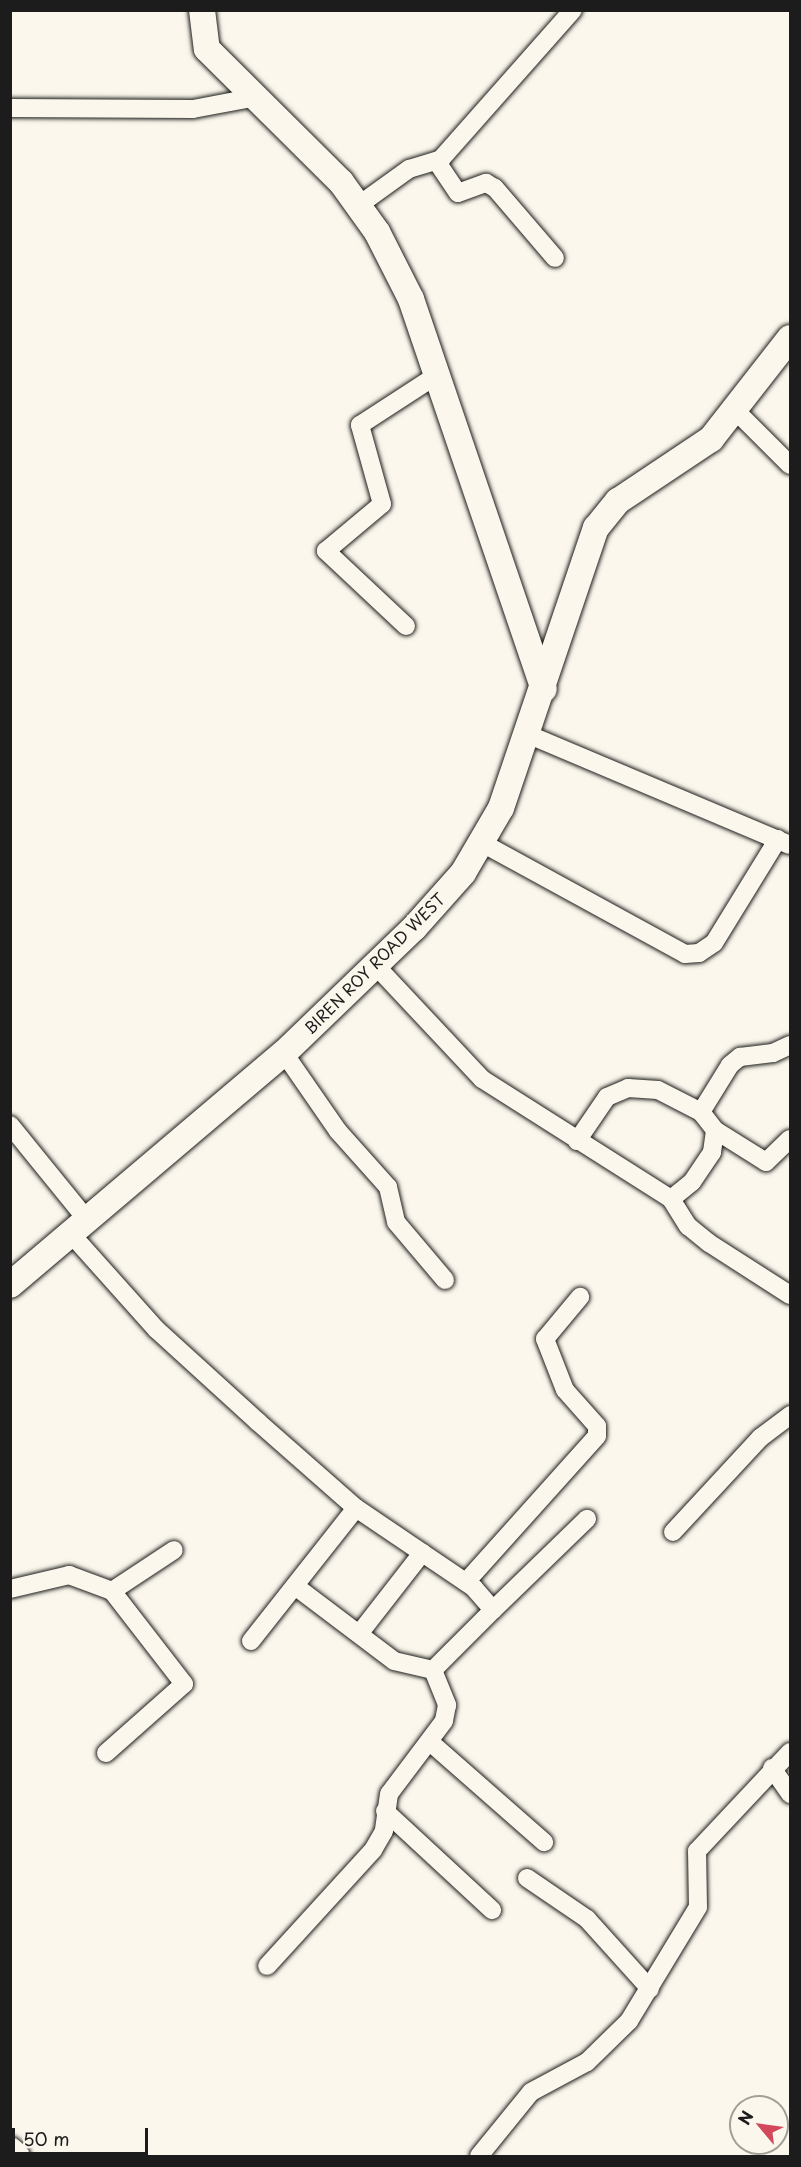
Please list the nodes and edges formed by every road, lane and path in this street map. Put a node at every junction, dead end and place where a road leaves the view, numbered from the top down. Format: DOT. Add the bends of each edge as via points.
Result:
graph roads {
  1 [pos="202,10"];
  2 [pos="573,10"];
  3 [pos="252,98"];
  4 [pos="10,108"];
  5 [pos="437,162"];
  6 [pos="359,205"];
  7 [pos="555,258"];
  8 [pos="790,338"];
  9 [pos="440,373"];
  10 [pos="737,412"];
  11 [pos="790,465"];
  12 [pos="406,626"];
  13 [pos="544,689"];
  14 [pos="527,734"];
  15 [pos="784,842"];
  16 [pos="484,844"];
  17 [pos="376,966"];
  18 [pos="790,1045"];
  19 [pos="284,1053"];
  20 [pos="700,1112"];
  21 [pos="10,1125"];
  22 [pos="715,1130"];
  23 [pos="790,1139"];
  24 [pos="577,1141"];
  25 [pos="672,1199"];
  26 [pos="80,1228"];
  27 [pos="445,1280"];
  28 [pos="10,1285"];
  29 [pos="788,1289"];
  30 [pos="580,1296"];
  31 [pos="790,1415"];
  32 [pos="357,1508"];
  33 [pos="587,1519"];
  34 [pos="673,1532"];
  35 [pos="174,1550"];
  36 [pos="422,1553"];
  37 [pos="466,1582"];
  38 [pos="295,1586"];
  39 [pos="10,1589"];
  40 [pos="112,1591"];
  41 [pos="493,1610"];
  42 [pos="359,1634"];
  43 [pos="252,1641"];
  44 [pos="433,1670"];
  45 [pos="430,1742"];
  46 [pos="790,1752"];
  47 [pos="106,1753"];
  48 [pos="772,1768"];
  49 [pos="790,1794"];
  50 [pos="385,1811"];
  51 [pos="544,1842"];
  52 [pos="527,1878"];
  53 [pos="492,1910"];
  54 [pos="267,1966"];
  55 [pos="650,1989"];
  56 [pos="10,2150"];
  57 [pos="17,2157"];
  58 [pos="479,2157"];
  1 -- 3 [label="main road" via="207,49"];
  2 -- 5 [label="street"];
  3 -- 4 [label="street" via="193,109"];
  3 -- 6 [label="main road"];
  5 -- 6 [label="street" via="409,169"];
  5 -- 7 [label="street" via="458,193 486,183 495,188"];
  6 -- 9 [label="main road" via="411,299"];
  8 -- 10 [label="main road, BIREN ROY ROAD WEST"];
  9 -- 12 [label="street" via="360,425 382,504 326,551"];
  9 -- 13 [label="main road" via="515,615"];
  10 -- 11 [label="street"];
  10 -- 13 [label="main road, BIREN ROY ROAD WEST" via="711,439 618,501 596,528"];
  13 -- 14 [label="main road, BIREN ROY ROAD WEST"];
  14 -- 15 [label="street"];
  14 -- 16 [label="main road, BIREN ROY ROAD WEST"];
  15 -- 16 [label="street" via="714,943 699,953 685,954"];
  16 -- 17 [label="main road, BIREN ROY ROAD WEST"];
  17 -- 19 [label="main road, BIREN ROY ROAD WEST"];
  17 -- 24 [label="street" via="482,1079"];
  18 -- 20 [label="street" via="773,1053 740,1057"];
  19 -- 26 [label="main road, BIREN ROY ROAD WEST"];
  19 -- 27 [label="street" via="333,1125 388,1187 396,1222"];
  20 -- 22 [label="street"];
  20 -- 24 [label="street" via="658,1090 628,1088 607,1097"];
  21 -- 26 [label="street"];
  22 -- 23 [label="street" via="766,1162"];
  22 -- 25 [label="street" via="712,1152"];
  24 -- 25 [label="street"];
  25 -- 29 [label="street" via="688,1226 709,1243"];
  26 -- 28 [label="main road, BIREN ROY ROAD WEST"];
  26 -- 32 [label="street" via="157,1330"];
  30 -- 37 [label="street" via="545,1339 566,1390 597,1426 597,1436"];
  31 -- 34 [label="street" via="760,1438"];
  32 -- 36 [label="street"];
  32 -- 38 [label="street"];
  33 -- 41 [label="street"];
  35 -- 40 [label="street"];
  36 -- 37 [label="street"];
  36 -- 42 [label="street"];
  37 -- 41 [label="street"];
  38 -- 42 [label="street"];
  38 -- 43 [label="street"];
  39 -- 40 [label="street" via="69,1575"];
  40 -- 47 [label="street" via="184,1684"];
  41 -- 44 [label="street"];
  42 -- 44 [label="street" via="409,1668"];
  44 -- 45 [label="street" via="447,1705"];
  45 -- 50 [label="street" via="399,1779"];
  45 -- 51 [label="street"];
  46 -- 48 [label="street"];
  48 -- 49 [label="street"];
  48 -- 55 [label="street" via="697,1851 698,1907"];
  50 -- 53 [label="street"];
  50 -- 54 [label="street" via="384,1831 373,1850"];
  52 -- 55 [label="street" via="587,1919"];
  55 -- 58 [label="street" via="608,2047 531,2092"];
  56 -- 57 [label="main road"];
}
